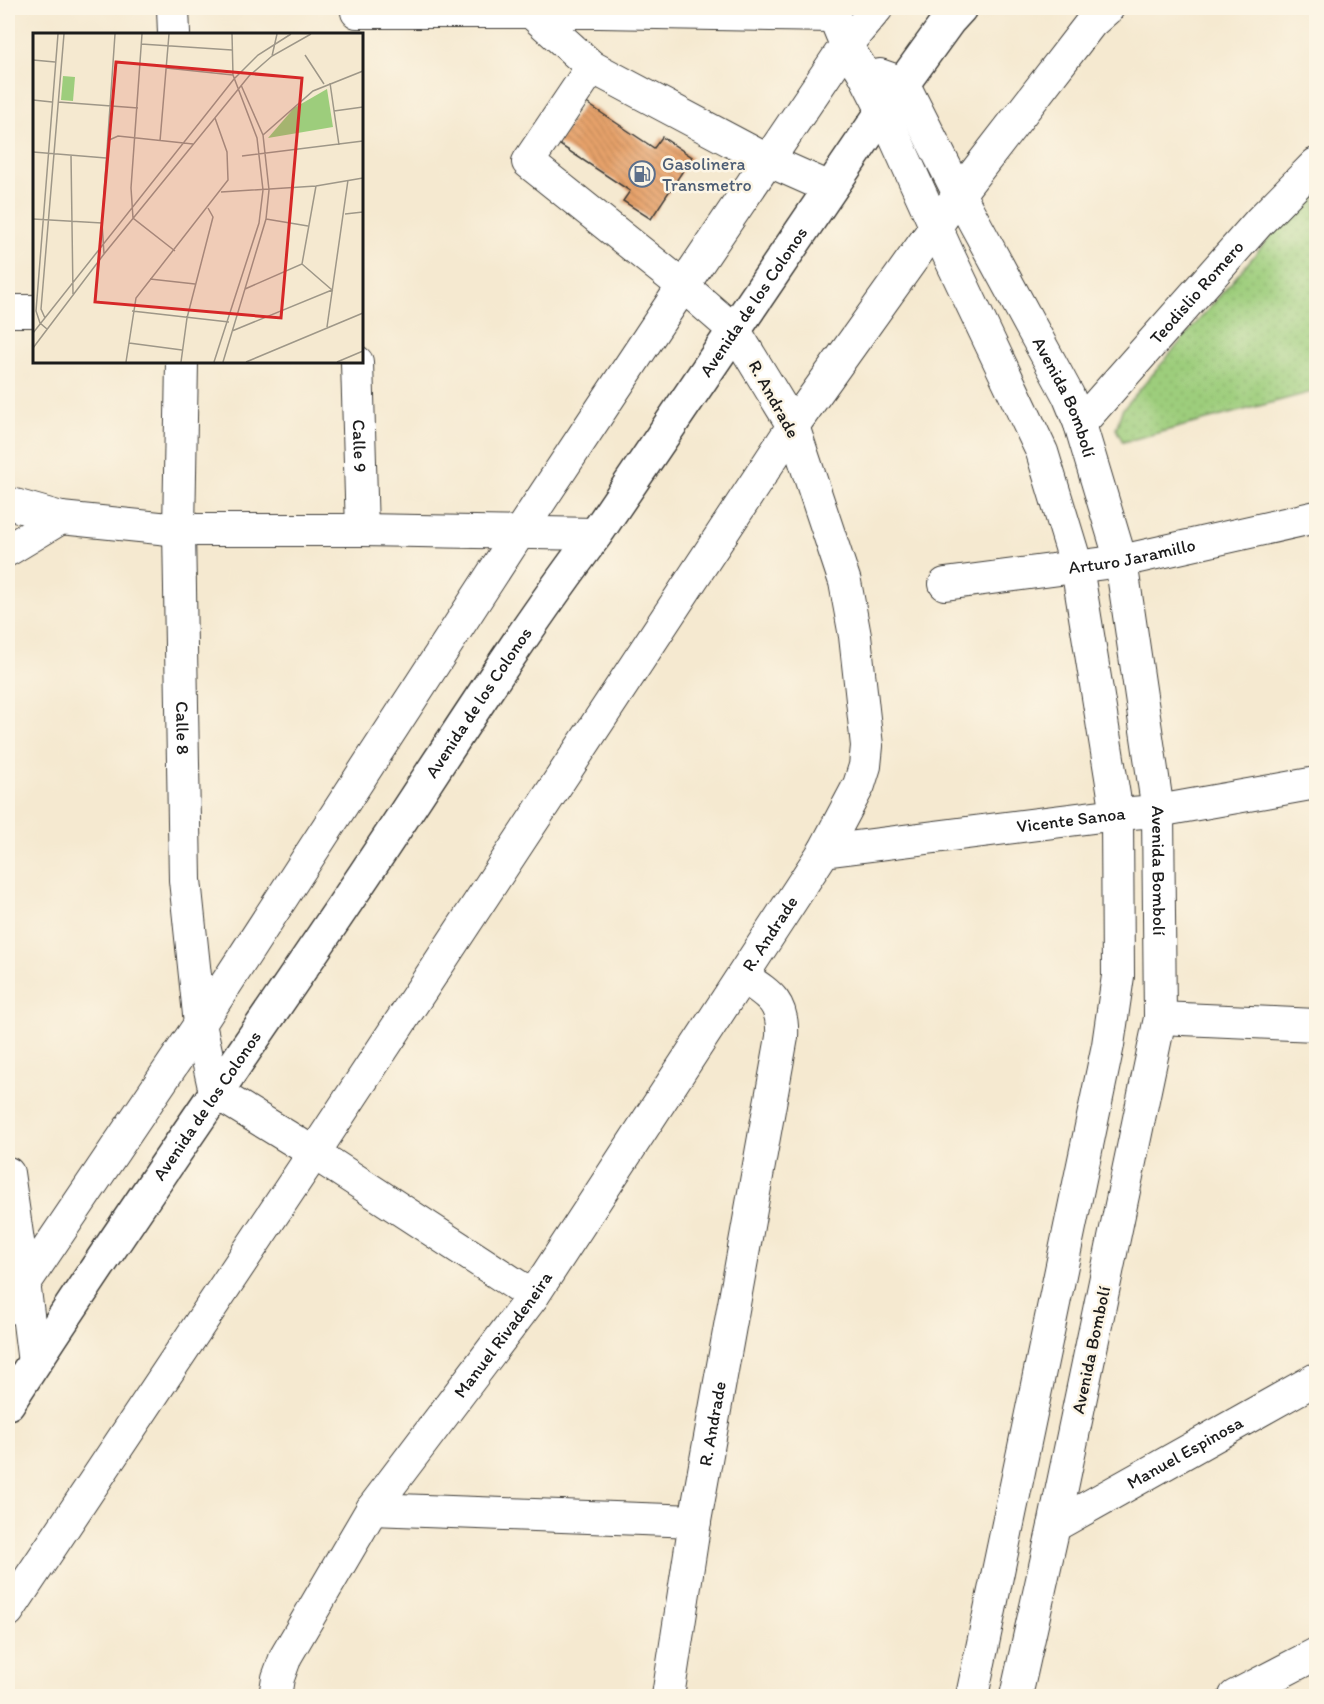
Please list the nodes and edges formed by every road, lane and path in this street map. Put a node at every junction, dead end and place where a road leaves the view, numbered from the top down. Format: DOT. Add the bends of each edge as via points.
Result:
graph roads {
  1 [pos="173,8"];
  2 [pos="877,8"];
  3 [pos="960,8"];
  4 [pos="1108,8"];
  5 [pos="531,12"];
  6 [pos="833,12"];
  7 [pos="357,18"];
  8 [pos="174,33"];
  9 [pos="854,57"];
  10 [pos="592,67"];
  11 [pos="903,83"];
  12 [pos="883,111"];
  13 [pos="767,160"];
  14 [pos="1317,164"];
  15 [pos="830,188"];
  16 [pos="959,194"];
  17 [pos="936,227"];
  18 [pos="683,286"];
  19 [pos="8,311"];
  20 [pos="33,311"];
  21 [pos="735,331"];
  22 [pos="182,363"];
  23 [pos="357,363"];
  24 [pos="1080,424"];
  25 [pos="793,426"];
  26 [pos="8,503"];
  27 [pos="1317,517"];
  28 [pos="61,518"];
  29 [pos="179,530"];
  30 [pos="362,530"];
  31 [pos="519,533"];
  32 [pos="596,534"];
  33 [pos="8,550"];
  34 [pos="1121,561"];
  35 [pos="1077,567"];
  36 [pos="945,584"];
  37 [pos="1317,783"];
  38 [pos="1158,811"];
  39 [pos="1117,814"];
  40 [pos="824,851"];
  41 [pos="743,977"];
  42 [pos="1160,1018"];
  43 [pos="200,1024"];
  44 [pos="1317,1025"];
  45 [pos="215,1092"];
  46 [pos="314,1153"];
  47 [pos="8,1173"];
  48 [pos="24,1282"];
  49 [pos="533,1296"];
  50 [pos="8,1308"];
  51 [pos="34,1363"];
  52 [pos="1317,1378"];
  53 [pos="8,1403"];
  54 [pos="372,1509"];
  55 [pos="695,1521"];
  56 [pos="1054,1526"];
  57 [pos="8,1611"];
  58 [pos="1317,1654"];
  59 [pos="275,1696"];
  60 [pos="668,1696"];
  61 [pos="972,1696"];
  62 [pos="1016,1696"];
  63 [pos="1235,1696"];
  1 -- 8 [label="street"];
  2 -- 9 [label="street"];
  3 -- 11 [label="highway, Avenida de los Colonos"];
  4 -- 16 [label="street" via="1091,23"];
  5 -- 6 [label="street"];
  5 -- 7 [label="street"];
  5 -- 10 [label="street"];
  6 -- 9 [label="street"];
  9 -- 11 [label="street"];
  9 -- 12 [label="street"];
  9 -- 13 [label="street"];
  10 -- 13 [label="street"];
  10 -- 18 [label="street, R. Andrade" via="528,162"];
  11 -- 12 [label="highway, Avenida de los Colonos"];
  11 -- 16 [label="street, Avenida Bombolí"];
  12 -- 15 [label="highway, Avenida de los Colonos"];
  12 -- 17 [label="street"];
  13 -- 15 [label="street"];
  13 -- 18 [label="street"];
  14 -- 24 [label="street, Teodislio Romero" via="1259,222"];
  15 -- 21 [label="highway, Avenida de los Colonos"];
  16 -- 17 [label="street"];
  16 -- 24 [label="street, Avenida Bombolí"];
  17 -- 25 [label="street"];
  17 -- 35 [label="street" via="1042,452"];
  18 -- 21 [label="street, R. Andrade"];
  18 -- 31 [label="street"];
  19 -- 20 [label="street"];
  21 -- 25 [label="street, R. Andrade"];
  21 -- 32 [label="highway, Avenida de los Colonos"];
  22 -- 29 [label="street, Calle 8"];
  23 -- 30 [label="street, Calle 9"];
  24 -- 34 [label="street, Avenida Bombolí"];
  25 -- 40 [label="street, R. Andrade" via="845,582 865,717 865,766"];
  25 -- 46 [label="street"];
  26 -- 28 [label="street"];
  27 -- 34 [label="street, Arturo Jaramillo"];
  28 -- 29 [label="street"];
  28 -- 33 [label="street"];
  29 -- 30 [label="street"];
  29 -- 43 [label="street, Calle 8" via="185,880"];
  30 -- 31 [label="street"];
  31 -- 32 [label="street"];
  31 -- 43 [label="street"];
  32 -- 45 [label="highway, Avenida de los Colonos" via="547,600"];
  34 -- 35 [label="street, Arturo Jaramillo"];
  34 -- 38 [label="street, Avenida Bombolí"];
  35 -- 36 [label="street, Arturo Jaramillo"];
  35 -- 39 [label="street"];
  37 -- 38 [label="street, Vicente Sanoa"];
  38 -- 39 [label="street, Vicente Sanoa"];
  38 -- 42 [label="street, Avenida Bombolí"];
  39 -- 40 [label="street, Vicente Sanoa"];
  39 -- 61 [label="street" via="1118,976 1108,1045"];
  40 -- 41 [label="street, R. Andrade"];
  41 -- 49 [label="street, Manuel Rivadeneira"];
  41 -- 55 [label="street, R. Andrade" via="776,1003 783,1025 782,1037"];
  42 -- 44 [label="street"];
  42 -- 56 [label="street, Avenida Bombolí"];
  43 -- 45 [label="street, Calle 8"];
  43 -- 48 [label="street"];
  45 -- 46 [label="street"];
  45 -- 51 [label="highway, Avenida de los Colonos"];
  46 -- 49 [label="street"];
  46 -- 57 [label="street"];
  47 -- 48 [label="street"];
  48 -- 50 [label="street"];
  48 -- 51 [label="street"];
  49 -- 54 [label="street, Manuel Rivadeneira"];
  51 -- 53 [label="highway, Avenida de los Colonos"];
  52 -- 56 [label="street, Manuel Espinosa"];
  54 -- 55 [label="street"];
  54 -- 59 [label="street, Manuel Rivadeneira" via="286,1656"];
  55 -- 60 [label="street, R. Andrade"];
  56 -- 62 [label="street, Avenida Bombolí"];
  58 -- 63 [label="street"];
}
